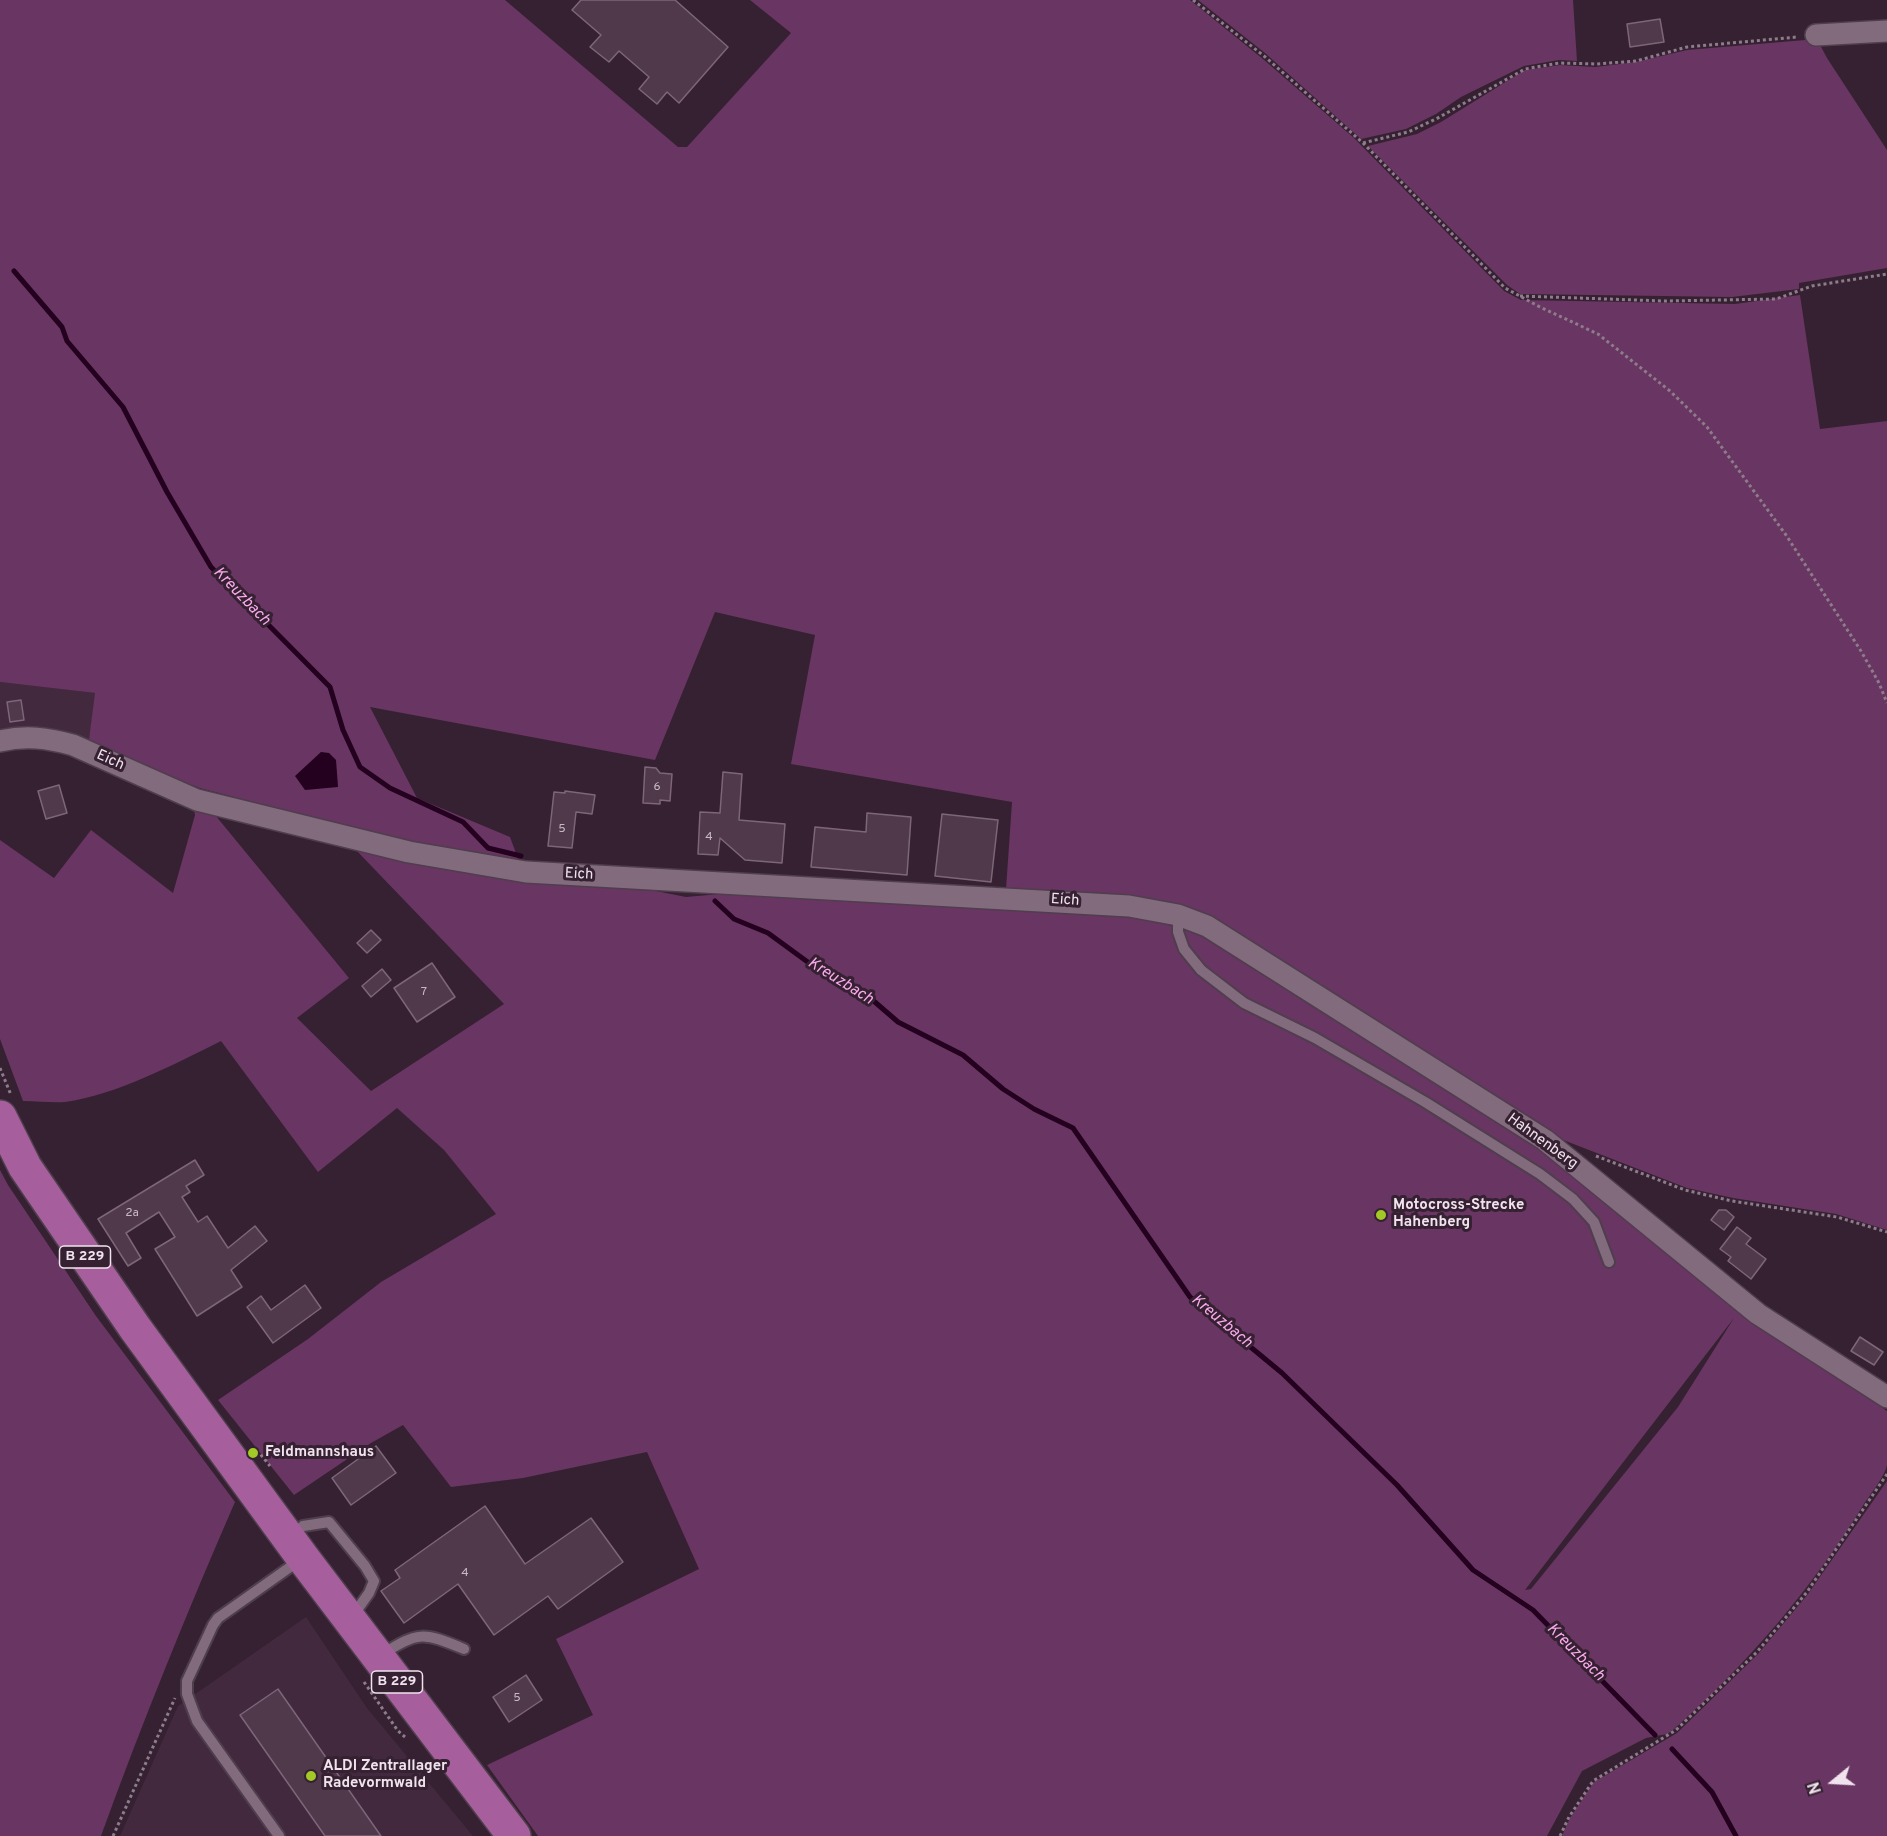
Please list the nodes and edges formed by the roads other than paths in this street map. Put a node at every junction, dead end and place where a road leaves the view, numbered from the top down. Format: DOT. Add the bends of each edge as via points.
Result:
graph roads {
  1 [pos="1887,31"];
  2 [pos="1816,35"];
  3 [pos="0,741"];
  4 [pos="1178,915"];
  5 [pos="0,1117"];
  6 [pos="1609,1262"];
  7 [pos="1887,1397"];
  8 [pos="296,1548"];
  9 [pos="350,1620"];
  10 [pos="464,1649"];
  11 [pos="378,1657"];
  12 [pos="279,1836"];
  13 [pos="514,1836"];
  1 -- 2 [label="street"];
  3 -- 4 [label="street, Eich" via="52,739 197,800 472,864 537,872 1129,906"];
  4 -- 6 [label="lane" via="1184,949 1201,970 1244,1003 1316,1038 1540,1174 1573,1199 1594,1222"];
  4 -- 7 [label="street, Hahnenberg" via="1207,926 1545,1140 1758,1314"];
  5 -- 8 [label="main road, B 229" via="25,1167 78,1247"];
  8 -- 9 [label="main road, B 229"];
  8 -- 9 [label="lane" via="303,1526 329,1521 365,1566 374,1581"];
  8 -- 12 [label="lane" via="218,1618 187,1681 187,1694 197,1721"];
  9 -- 11 [label="main road, B 229"];
  10 -- 11 [label="lane" via="422,1635"];
  11 -- 13 [label="main road, B 229"];
}
